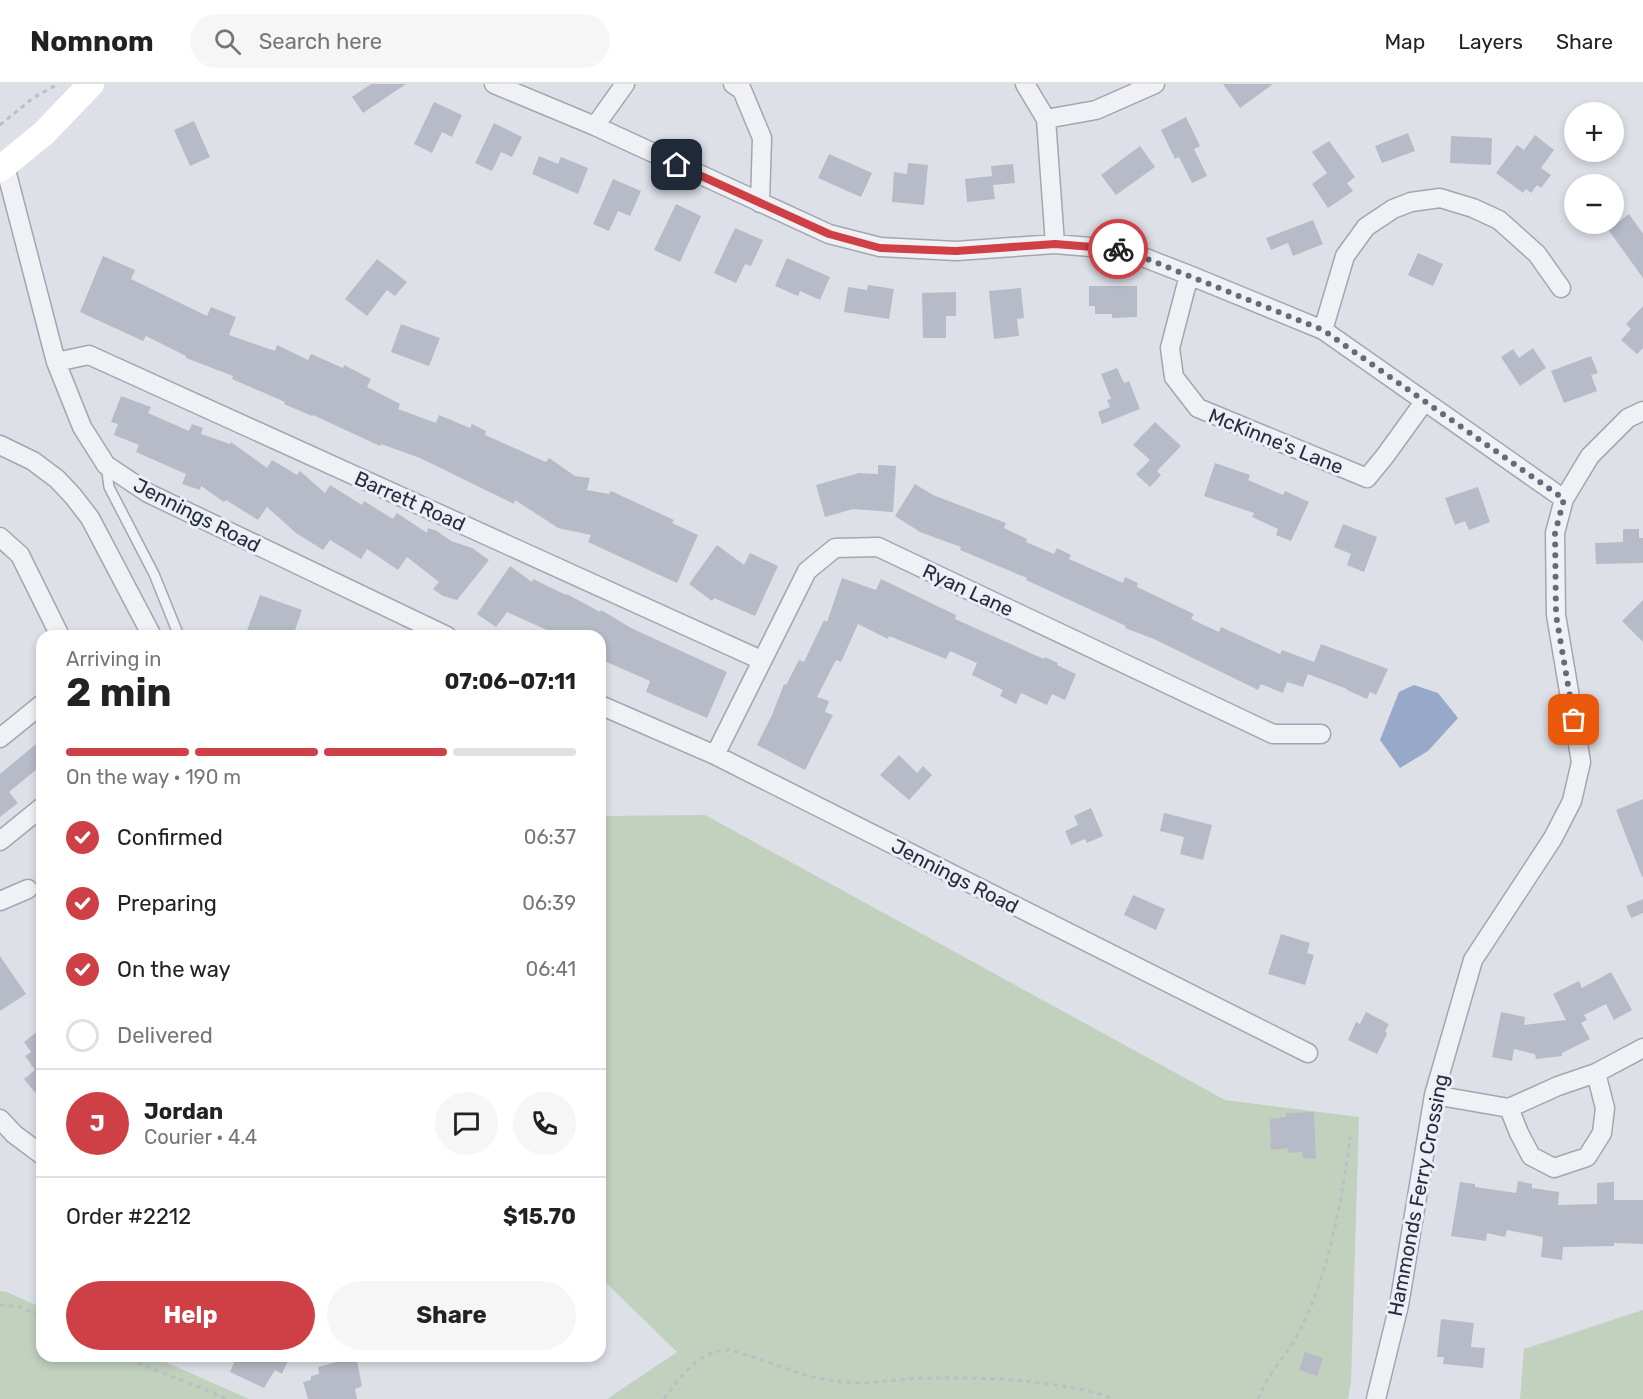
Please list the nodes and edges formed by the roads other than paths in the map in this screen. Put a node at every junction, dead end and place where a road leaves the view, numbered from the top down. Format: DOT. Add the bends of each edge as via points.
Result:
graph roads {
  1 [pos="91,84"];
  2 [pos="494,84"];
  3 [pos="625,84"];
  4 [pos="733,84"];
  5 [pos="1025,84"];
  6 [pos="1155,84"];
  7 [pos="1046,119"];
  8 [pos="595,126"];
  9 [pos="2,168"];
  10 [pos="760,203"];
  11 [pos="1055,244"];
  12 [pos="1189,275"];
  13 [pos="1561,288"];
  14 [pos="1323,330"];
  15 [pos="56,362"];
  16 [pos="1424,402"];
  17 [pos="1643,411"];
  18 [pos="0,444"];
  19 [pos="106,465"];
  20 [pos="1564,499"];
  21 [pos="0,537"];
  22 [pos="57,630"];
  23 [pos="149,630"];
  24 [pos="177,630"];
  25 [pos="434,630"];
  26 [pos="761,660"];
  27 [pos="606,708"];
  28 [pos="36,709"];
  29 [pos="1321,734"];
  30 [pos="0,738"];
  31 [pos="715,755"];
  32 [pos="36,812"];
  33 [pos="0,841"];
  34 [pos="28,889"];
  35 [pos="0,901"];
  36 [pos="1643,1048"];
  37 [pos="1308,1053"];
  38 [pos="1596,1073"];
  39 [pos="1434,1095"];
  40 [pos="1509,1108"];
  41 [pos="0,1119"];
  42 [pos="36,1150"];
  43 [pos="1376,1399"];
  1 -- 9 [label="street" via="44,133"];
  2 -- 8 [label="street"];
  3 -- 8 [label="street"];
  4 -- 10 [label="street" via="742,90 762,138"];
  5 -- 7 [label="street"];
  6 -- 7 [label="street" via="1096,110"];
  7 -- 11 [label="street"];
  8 -- 10 [label="street"];
  9 -- 15 [label="street, Jennings Road"];
  10 -- 11 [label="street" via="829,234 880,248 956,251"];
  11 -- 12 [label="street" via="1125,250"];
  12 -- 14 [label="street"];
  12 -- 16 [label="street, McKinne's Lane" via="1170,348 1174,377 1198,408 1367,478"];
  13 -- 14 [label="street" via="1537,254 1499,220 1440,198 1411,202 1366,227 1345,256"];
  14 -- 16 [label="street"];
  15 -- 19 [label="street, Jennings Road" via="82,427"];
  15 -- 26 [label="street, Barrett Road" via="89,356"];
  16 -- 20 [label="street"];
  17 -- 20 [label="street, Hammonds Ferry Crossing" via="1628,417 1590,456"];
  18 -- 23 [label="street" via="33,461 74,496 90,518"];
  19 -- 24 [label="lane" via="109,487 154,574"];
  19 -- 25 [label="street, Jennings Road" via="148,493"];
  20 -- 39 [label="street, Hammonds Ferry Crossing" via="1555,533 1556,615 1581,762 1572,801 1553,838 1473,960"];
  21 -- 22 [label="street" via="20,555"];
  26 -- 29 [label="street, Ryan Lane" via="807,571 835,548 878,547 1273,734"];
  26 -- 31 [label="street, Ryan Lane"];
  27 -- 31 [label="street, Jennings Road"];
  28 -- 30 [label="street"];
  31 -- 37 [label="street, Jennings Road"];
  32 -- 33 [label="street"];
  34 -- 35 [label="street"];
  36 -- 38 [label="street"];
  38 -- 40 [label="street"];
  38 -- 40 [label="street" via="1605,1108 1602,1133 1587,1157 1554,1168 1531,1156"];
  39 -- 40 [label="street"];
  39 -- 43 [label="street, Hammonds Ferry Crossing" via="1399,1305"];
  41 -- 42 [label="street"];
}
